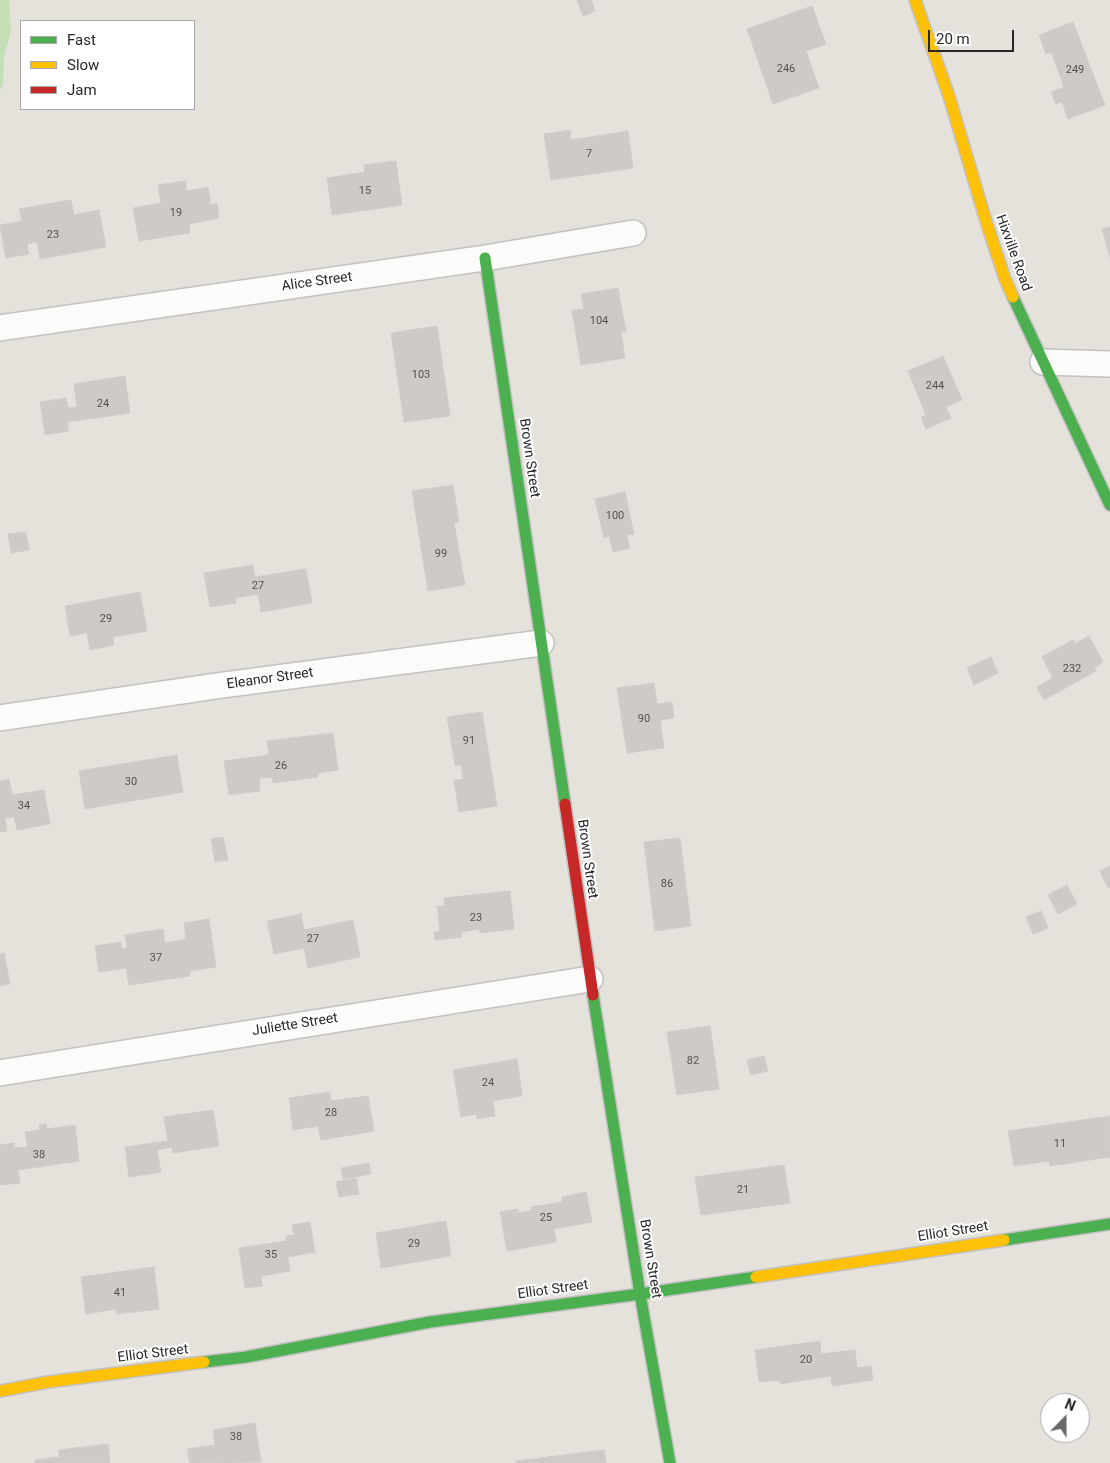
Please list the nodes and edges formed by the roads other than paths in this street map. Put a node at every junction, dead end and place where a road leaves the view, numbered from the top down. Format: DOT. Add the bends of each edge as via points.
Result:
graph roads {
  1 [pos="915,0"];
  2 [pos="633,233"];
  3 [pos="484,258"];
  4 [pos="0,328"];
  5 [pos="1043,362"];
  6 [pos="1110,364"];
  7 [pos="1110,505"];
  8 [pos="541,643"];
  9 [pos="0,718"];
  10 [pos="590,979"];
  11 [pos="0,1073"];
  12 [pos="1110,1224"];
  13 [pos="640,1294"];
  14 [pos="0,1391"];
  15 [pos="670,1463"];
  1 -- 5 [label="street, Hixville Road" via="949,96 1005,279"];
  2 -- 3 [label="street, Alice Street"];
  3 -- 4 [label="street, Alice Street"];
  3 -- 8 [label="street, Brown Street"];
  5 -- 6 [label="street"];
  5 -- 7 [label="street, Hixville Road"];
  8 -- 9 [label="street, Eleanor Street"];
  8 -- 10 [label="street, Brown Street"];
  10 -- 11 [label="street, Juliette Street"];
  10 -- 13 [label="street, Brown Street"];
  12 -- 13 [label="street, Elliot Street"];
  13 -- 14 [label="street, Elliot Street" via="430,1322 246,1357"];
  13 -- 15 [label="street, Brown Street"];
}
